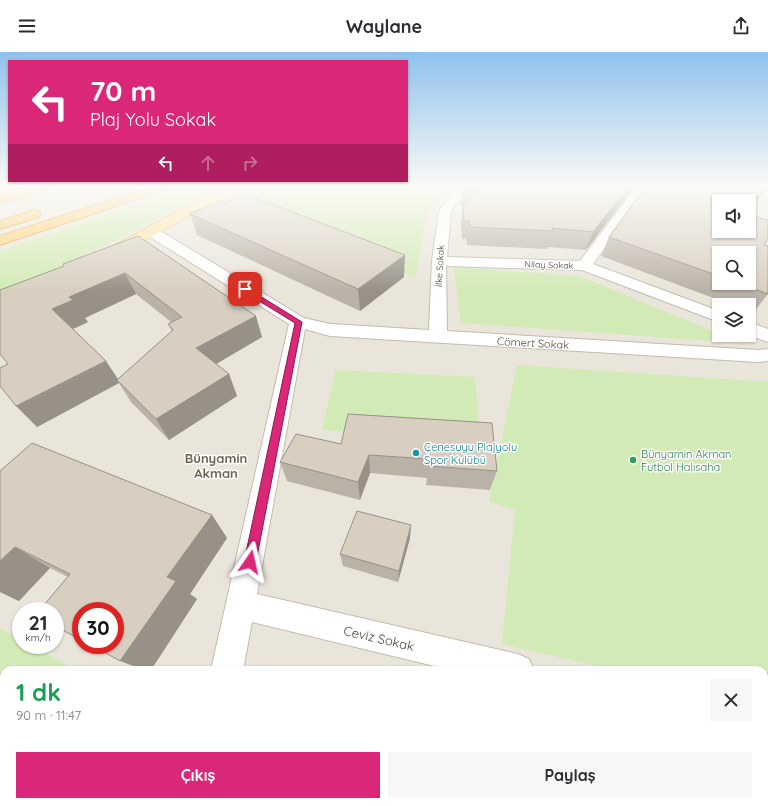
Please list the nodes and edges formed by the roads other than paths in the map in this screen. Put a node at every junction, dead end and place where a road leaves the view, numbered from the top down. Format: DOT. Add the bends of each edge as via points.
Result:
graph roads {
  1 [pos="12,221"];
  2 [pos="60,221"];
  3 [pos="171,221"];
  4 [pos="444,221"];
  5 [pos="617,221"];
  6 [pos="0,225"];
  7 [pos="152,232"];
  8 [pos="0,241"];
  9 [pos="100,259"];
  10 [pos="439,260"];
  11 [pos="584,266"];
  12 [pos="712,314"];
  13 [pos="298,322"];
  14 [pos="756,331"];
  15 [pos="768,336"];
  16 [pos="438,337"];
  17 [pos="768,355"];
  18 [pos="241,605"];
  19 [pos="228,666"];
  20 [pos="501,666"];
  1 -- 6 [label="highway"];
  2 -- 8 [label="highway"];
  3 -- 7 [label="main road"];
  4 -- 10 [label="street, İlke Sokak"];
  5 -- 11 [label="street, Nilay Sokak"];
  7 -- 9 [label="main road"];
  7 -- 13 [label="street, Cömert Sokak"];
  10 -- 11 [label="street, Nilay Sokak"];
  10 -- 16 [label="street, İlke Sokak"];
  11 -- 12 [label="street"];
  13 -- 16 [label="street, Cömert Sokak" via="330,330"];
  13 -- 18 [label="street"];
  14 -- 15 [label="street"];
  16 -- 17 [label="street, Cömert Sokak"];
  18 -- 19 [label="street"];
  18 -- 20 [label="street, Ceviz Sokak"];
}
